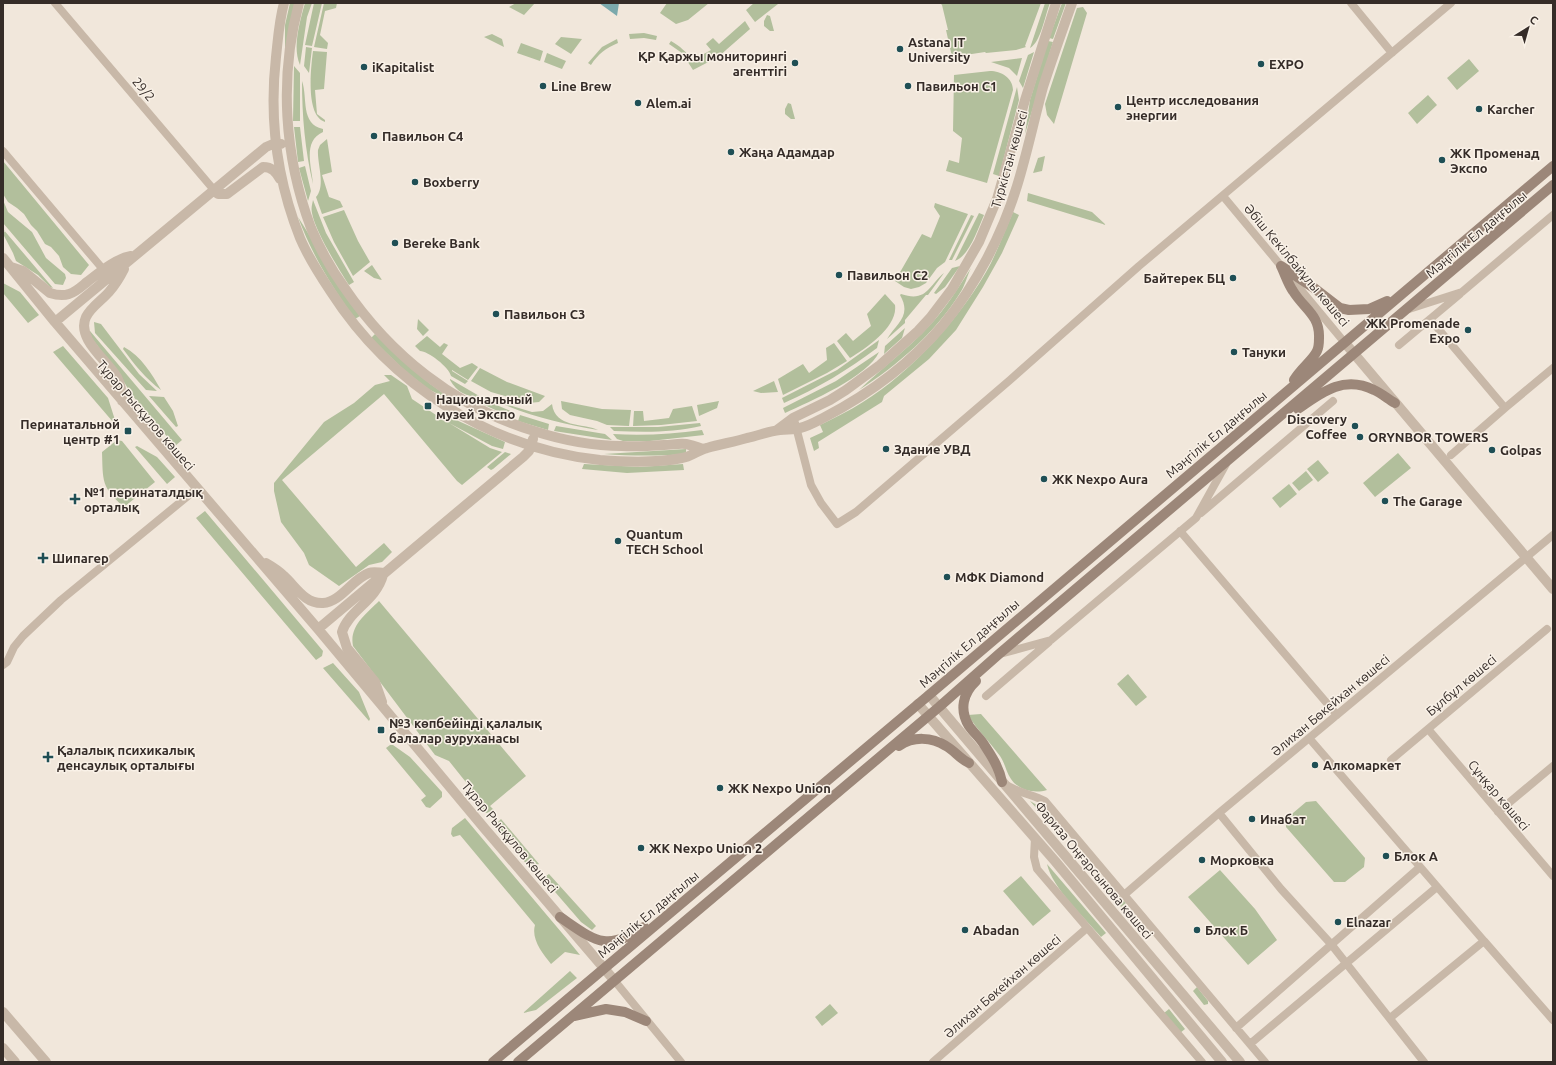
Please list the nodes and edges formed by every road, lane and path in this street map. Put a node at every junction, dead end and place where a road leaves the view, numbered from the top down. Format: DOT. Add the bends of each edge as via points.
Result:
graph roads {
  1 [pos="55,3"];
  2 [pos="284,3"];
  3 [pos="299,3"];
  4 [pos="1056,3"];
  5 [pos="1072,3"];
  6 [pos="1351,3"];
  7 [pos="1451,3"];
  8 [pos="1392,53"];
  9 [pos="289,143"];
  10 [pos="275,144"];
  11 [pos="3,151"];
  12 [pos="1553,166"];
  13 [pos="282,183"];
  14 [pos="1553,185"];
  15 [pos="214,190"];
  16 [pos="1223,196"];
  17 [pos="1553,215"];
  18 [pos="137,254"];
  19 [pos="3,258"];
  20 [pos="129,261"];
  21 [pos="1281,266"];
  22 [pos="11,267"];
  23 [pos="103,270"];
  24 [pos="110,278"];
  25 [pos="1462,292"];
  26 [pos="1401,294"];
  27 [pos="1407,309"];
  28 [pos="1430,320"];
  29 [pos="55,322"];
  30 [pos="1345,343"];
  31 [pos="1399,345"];
  32 [pos="1354,354"];
  33 [pos="1553,369"];
  34 [pos="1289,389"];
  35 [pos="122,401"];
  36 [pos="1333,401"];
  37 [pos="1395,403"];
  38 [pos="1505,408"];
  39 [pos="793,418"];
  40 [pos="777,430"];
  41 [pos="797,430"];
  42 [pos="535,432"];
  43 [pos="1259,434"];
  44 [pos="531,446"];
  45 [pos="703,449"];
  46 [pos="1451,455"];
  47 [pos="1228,461"];
  48 [pos="1234,485"];
  49 [pos="194,492"];
  50 [pos="1196,518"];
  51 [pos="1180,531"];
  52 [pos="1553,535"];
  53 [pos="1526,557"];
  54 [pos="258,558"];
  55 [pos="384,573"];
  56 [pos="1553,589"];
  57 [pos="318,629"];
  58 [pos="1547,629"];
  59 [pos="1051,640"];
  60 [pos="997,657"];
  61 [pos="3,665"];
  62 [pos="929,695"];
  63 [pos="986,696"];
  64 [pos="918,704"];
  65 [pos="939,707"];
  66 [pos="385,710"];
  67 [pos="1337,715"];
  68 [pos="928,716"];
  69 [pos="1428,729"];
  70 [pos="1309,738"];
  71 [pos="1392,760"];
  72 [pos="969,763"];
  73 [pos="1553,766"];
  74 [pos="866,767"];
  75 [pos="1002,782"];
  76 [pos="1498,812"];
  77 [pos="1219,813"];
  78 [pos="1035,838"];
  79 [pos="1420,867"];
  80 [pos="1553,876"];
  81 [pos="1437,887"];
  82 [pos="1078,889"];
  83 [pos="694,892"];
  84 [pos="1124,895"];
  85 [pos="560,917"];
  86 [pos="1087,928"];
  87 [pos="1484,941"];
  88 [pos="1331,944"];
  89 [pos="1347,964"];
  90 [pos="604,968"];
  91 [pos="1169,978"];
  92 [pos="614,980"];
  93 [pos="3,1012"];
  94 [pos="572,1016"];
  95 [pos="1390,1018"];
  96 [pos="1553,1020"];
  97 [pos="646,1021"];
  98 [pos="1191,1025"];
  99 [pos="1236,1028"];
  100 [pos="1250,1044"];
  101 [pos="3,1048"];
  102 [pos="15,1062"];
  103 [pos="46,1062"];
  104 [pos="493,1062"];
  105 [pos="518,1062"];
  106 [pos="681,1062"];
  107 [pos="933,1062"];
  108 [pos="1202,1062"];
  109 [pos="1222,1062"];
  110 [pos="1233,1062"];
  111 [pos="1240,1062"];
  112 [pos="1265,1062"];
  113 [pos="1424,1062"];
  1 -- 15 [label="street, 29/2"];
  2 -- 10 [label="street" via="273,78"];
  3 -- 9 [label="street, Түркістан көшесі" via="292,34 288,73"];
  4 -- 39 [label="street, Түркістан көшесі" via="1024,100 1000,191 986,228 963,271 930,318 894,353 846,390"];
  5 -- 41 [label="street, Түркістан көшесі" via="1048,72 1017,186 986,257 965,294 936,333 897,370 850,403"];
  6 -- 8 [label="street"];
  7 -- 8 [label="street"];
  8 -- 16 [label="street"];
  9 -- 10 [label="street"];
  9 -- 42 [label="street, Түркістан көшесі" via="302,201 318,242 342,284 374,327 404,358 452,393 493,416"];
  10 -- 13 [label="street"];
  10 -- 15 [label="street" via="266,147"];
  11 -- 23 [label="street"];
  12 -- 26 [label="main road, Мәңгілік Ел даңғылы"];
  13 -- 15 [label="street" via="275,171 263,167 227,194 218,194"];
  13 -- 44 [label="street, Түркістан көшесі" via="311,262 360,332 392,366 444,406 492,431"];
  14 -- 27 [label="main road, Мәңгілік Ел даңғылы"];
  15 -- 18 [label="street"];
  16 -- 21 [label="street, Әбіш Кекілбайұлы көшесі"];
  16 -- 41 [label="street" via="862,507 836,524 811,485"];
  17 -- 25 [label="street"];
  18 -- 20 [label="street"];
  18 -- 23 [label="street" via="125,257"];
  19 -- 22 [label="street, Тұрар Рысқұлов көшесі"];
  20 -- 24 [label="street"];
  20 -- 35 [label="street" via="109,292 88,314 84,330 86,338 118,379"];
  21 -- 26 [label="main road" via="1340,308 1369,310"];
  21 -- 30 [label="street, Әбіш Кекілбайұлы көшесі"];
  21 -- 34 [label="main road" via="1292,291 1316,318 1319,333 1315,354"];
  22 -- 23 [label="street" via="23,272 50,293 60,295 68,295 75,291"];
  22 -- 29 [label="street, Тұрар Рысқұлов көшесі"];
  23 -- 24 [label="street"];
  24 -- 29 [label="street"];
  25 -- 27 [label="street"];
  25 -- 28 [label="street"];
  26 -- 30 [label="main road, Мәңгілік Ел даңғылы"];
  27 -- 32 [label="main road, Мәңгілік Ел даңғылы"];
  28 -- 31 [label="street"];
  28 -- 38 [label="street"];
  29 -- 35 [label="street, Тұрар Рысқұлов көшесі"];
  29 -- 49 [label="street, Тұрар Рысқұлов көшесі" via="63,338"];
  30 -- 32 [label="street, Әбіш Кекілбайұлы көшесі"];
  30 -- 34 [label="main road, Мәңгілік Ел даңғылы"];
  32 -- 37 [label="street, Әбіш Кекілбайұлы көшесі"];
  32 -- 43 [label="main road, Мәңгілік Ел даңғылы"];
  33 -- 38 [label="street"];
  34 -- 62 [label="main road, Мәңгілік Ел даңғылы"];
  35 -- 54 [label="street, Тұрар Рысқұлов көшесі"];
  36 -- 48 [label="street"];
  37 -- 43 [label="main road" via="1373,389 1346,384 1322,392"];
  37 -- 53 [label="street, Әбіш Кекілбайұлы көшесі"];
  38 -- 46 [label="street"];
  39 -- 40 [label="street, Түркістан көшесі"];
  39 -- 41 [label="street"];
  40 -- 41 [label="street, Түркістан көшесі"];
  40 -- 45 [label="street, Түркістан көшесі"];
  42 -- 44 [label="street"];
  42 -- 45 [label="street, Түркістан көшесі" via="607,446 684,444"];
  43 -- 47 [label="main road, Мәңгілік Ел даңғылы"];
  44 -- 45 [label="street, Түркістан көшесі" via="579,457 612,461 686,458"];
  44 -- 55 [label="street" via="523,457"];
  47 -- 48 [label="street" via="1220,482 1225,487"];
  47 -- 50 [label="street"];
  47 -- 60 [label="main road, Мәңгілік Ел даңғылы"];
  48 -- 50 [label="street"];
  49 -- 57 [label="street, Тұрар Рысқұлов көшесі" via="306,620"];
  49 -- 61 [label="street" via="60,600 23,636"];
  50 -- 51 [label="street"];
  51 -- 59 [label="street"];
  51 -- 67 [label="street"];
  52 -- 53 [label="street, Әлихан Бөкейхан көшесі"];
  53 -- 56 [label="street, Әбіш Кекілбайұлы көшесі"];
  53 -- 67 [label="street, Әлихан Бөкейхан көшесі"];
  54 -- 55 [label="street" via="283,575 303,597 318,603 335,598 369,573"];
  54 -- 57 [label="street, Тұрар Рысқұлов көшесі"];
  55 -- 57 [label="street"];
  55 -- 66 [label="street" via="382,582 348,620 342,632 347,648 375,682"];
  57 -- 66 [label="street, Тұрар Рысқұлов көшесі"];
  58 -- 69 [label="street, Бұлбұл көшесі"];
  59 -- 60 [label="street"];
  59 -- 63 [label="street"];
  60 -- 65 [label="main road, Мәңгілік Ел даңғылы"];
  60 -- 75 [label="main road" via="968,690 963,704 969,726 996,764"];
  62 -- 64 [label="main road, Мәңгілік Ел даңғылы"];
  62 -- 65 [label="street, Фариза Оңғарсынова көшесі"];
  64 -- 68 [label="street, Фариза Оңғарсынова көшесі"];
  64 -- 83 [label="main road, Мәңгілік Ел даңғылы"];
  65 -- 68 [label="main road, Мәңгілік Ел даңғылы"];
  65 -- 75 [label="street, Фариза Оңғарсынова көшесі"];
  66 -- 85 [label="street, Тұрар Рысқұлов көшесі"];
  67 -- 70 [label="street, Әлихан Бөкейхан көшесі"];
  68 -- 72 [label="street, Фариза Оңғарсынова көшесі"];
  68 -- 74 [label="main road, Мәңгілік Ел даңғылы"];
  69 -- 71 [label="street, Бұлбұл көшесі"];
  69 -- 76 [label="street, Сұңқар көшесі"];
  70 -- 77 [label="street, Әлихан Бөкейхан көшесі"];
  70 -- 79 [label="street"];
  72 -- 74 [label="main road" via="947,746 934,740 913,739"];
  72 -- 78 [label="street, Фариза Оңғарсынова көшесі"];
  73 -- 76 [label="street"];
  74 -- 92 [label="main road, Мәңгілік Ел даңғылы"];
  75 -- 84 [label="street" via="1045,801"];
  75 -- 91 [label="street, Фариза Оңғарсынова көшесі"];
  76 -- 80 [label="street, Сұңқар көшесі"];
  77 -- 84 [label="street, Әлихан Бөкейхан көшесі"];
  77 -- 88 [label="street"];
  78 -- 82 [label="street, Фариза Оңғарсынова көшесі"];
  78 -- 86 [label="street" via="1034,857 1037,869"];
  79 -- 81 [label="street"];
  79 -- 88 [label="street"];
  81 -- 87 [label="street"];
  81 -- 89 [label="street"];
  82 -- 91 [label="street" via="1103,908 1168,984"];
  82 -- 98 [label="street, Фариза Оңғарсынова көшесі"];
  83 -- 85 [label="main road" via="632,935 619,941 599,941 589,937"];
  83 -- 90 [label="main road, Мәңгілік Ел даңғылы"];
  84 -- 99 [label="street"];
  85 -- 90 [label="street, Тұрар Рысқұлов көшесі"];
  86 -- 107 [label="street, Әлихан Бөкейхан көшесі"];
  86 -- 108 [label="street"];
  87 -- 95 [label="street"];
  87 -- 96 [label="street"];
  88 -- 89 [label="street"];
  88 -- 99 [label="street"];
  89 -- 95 [label="street"];
  89 -- 100 [label="street"];
  90 -- 92 [label="street, Тұрар Рысқұлов көшесі"];
  90 -- 104 [label="main road, Мәңгілік Ел даңғылы"];
  91 -- 111 [label="street, Фариза Оңғарсынова көшесі"];
  92 -- 94 [label="main road, Мәңгілік Ел даңғылы"];
  92 -- 97 [label="street, Тұрар Рысқұлов көшесі"];
  93 -- 103 [label="street"];
  94 -- 97 [label="main road" via="606,1009 625,1012"];
  94 -- 105 [label="main road, Мәңгілік Ел даңғылы"];
  95 -- 113 [label="street"];
  97 -- 106 [label="street, Тұрар Рысқұлов көшесі"];
  98 -- 109 [label="street, Фариза Оңғарсынова көшесі"];
  98 -- 110 [label="street" via="1184,1014 1187,1009"];
  99 -- 100 [label="street"];
  100 -- 112 [label="street"];
  101 -- 102 [label="street"];
}
